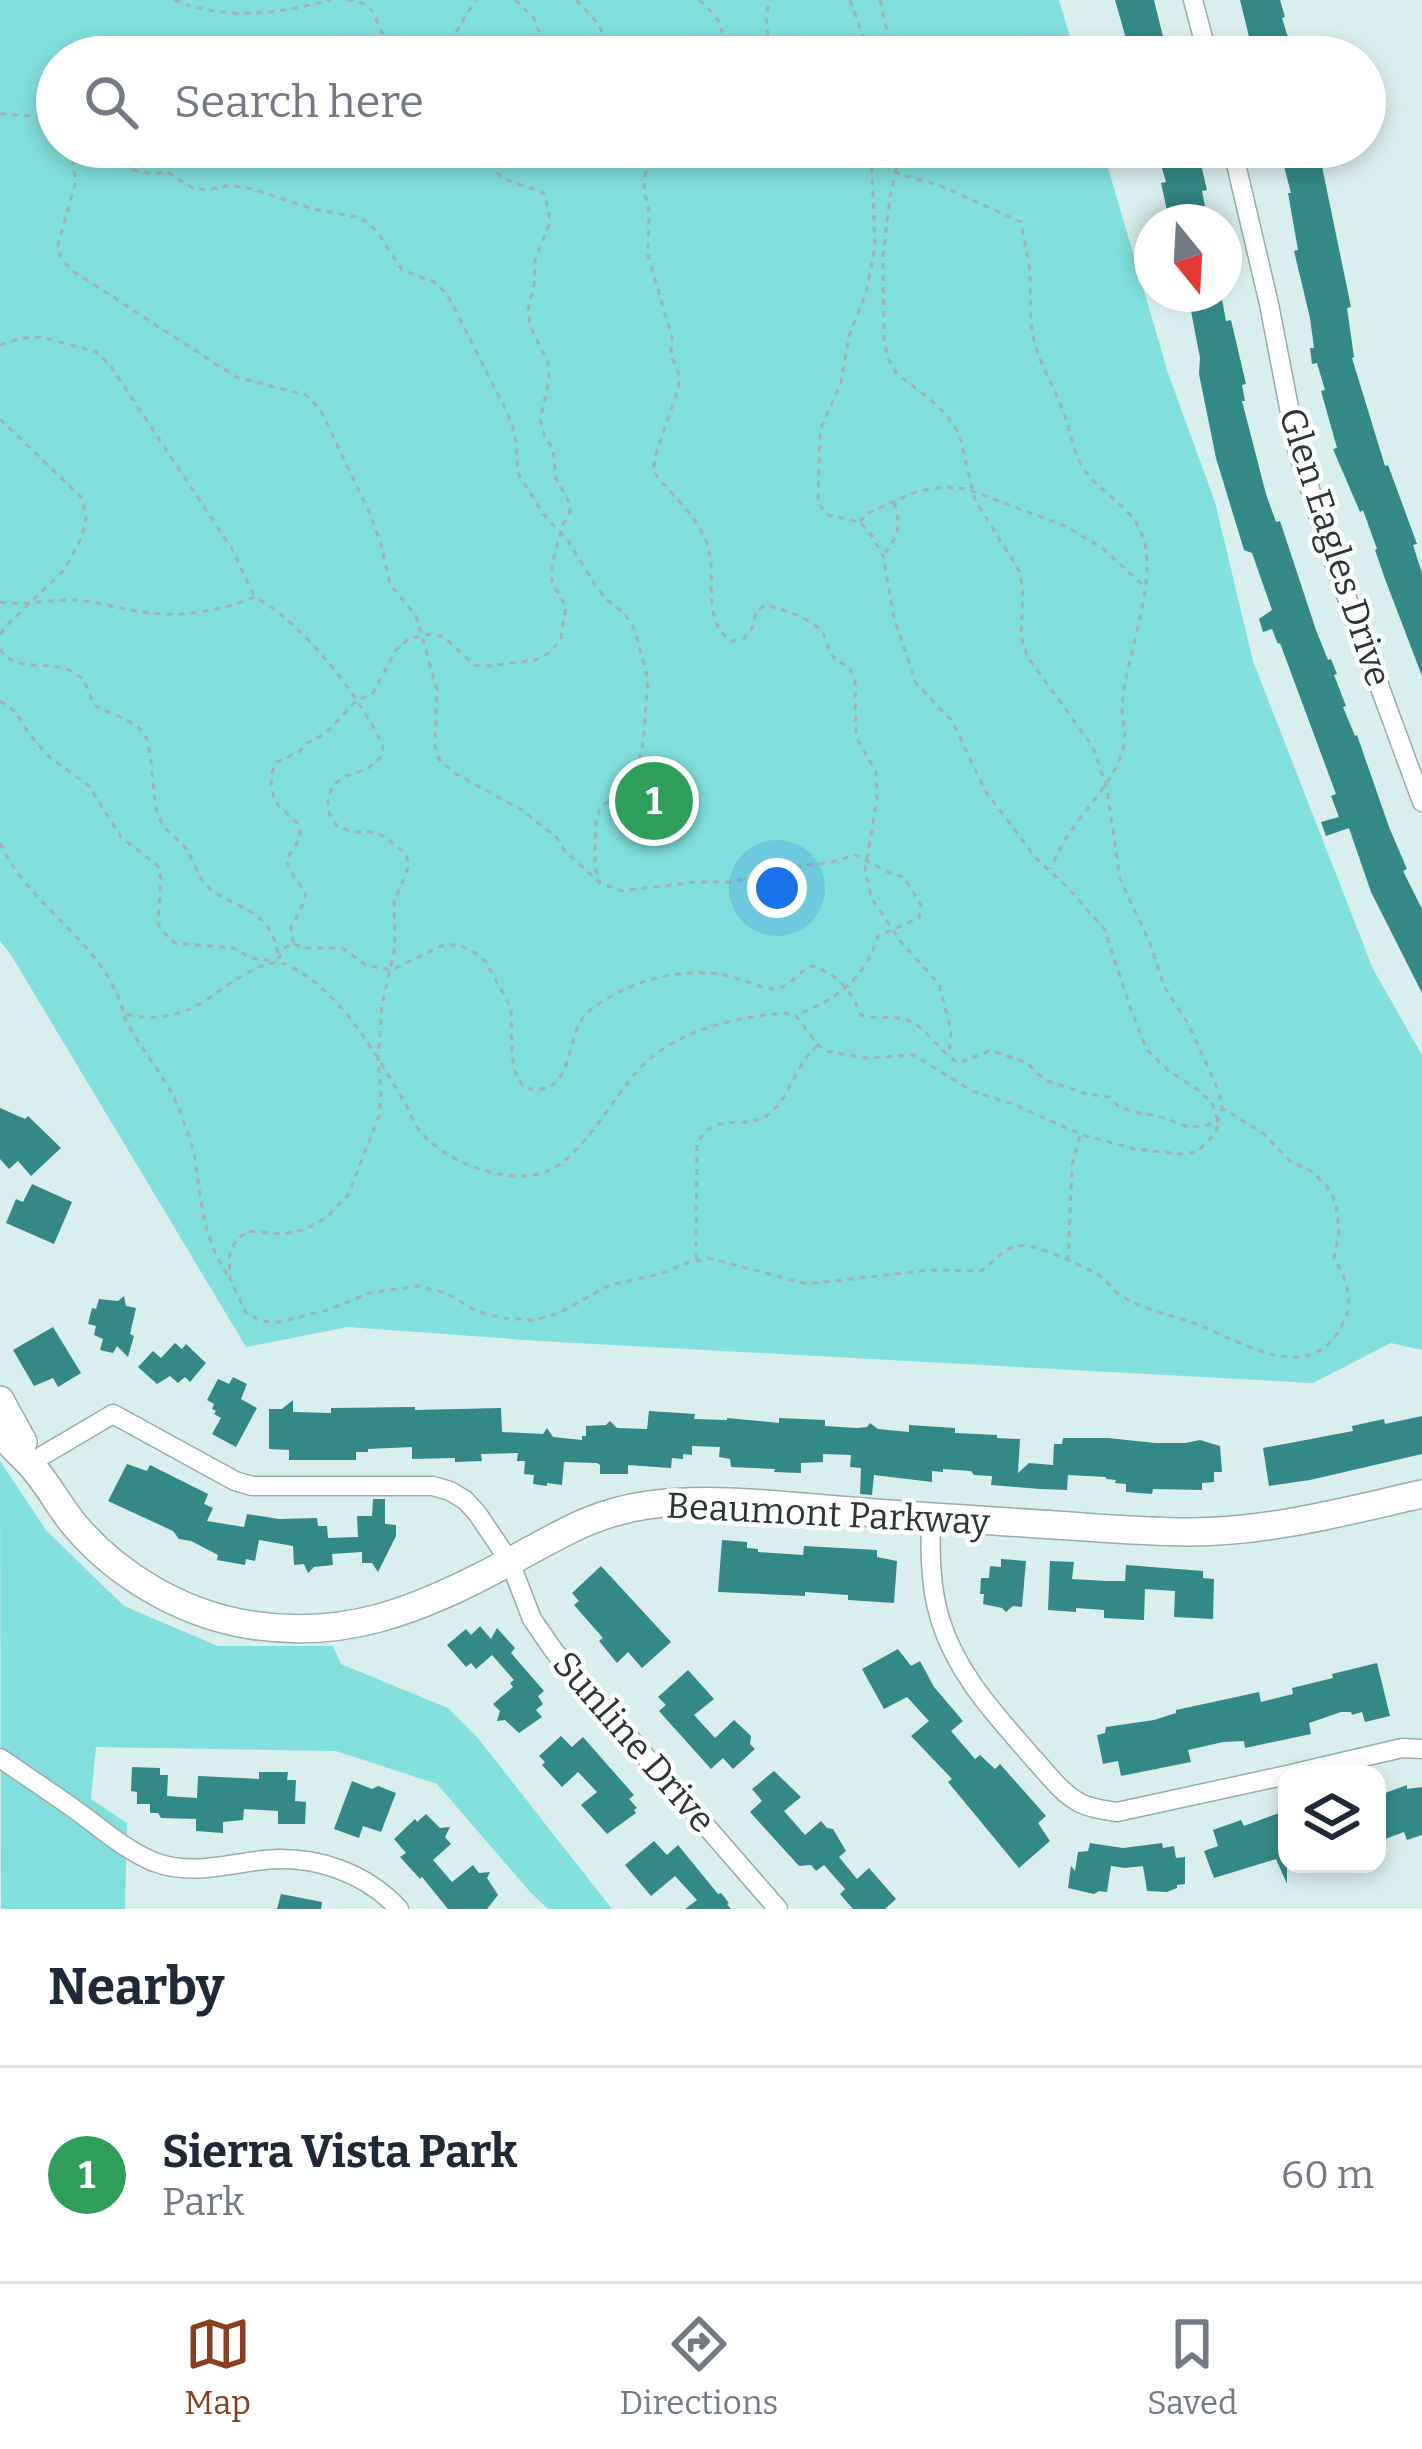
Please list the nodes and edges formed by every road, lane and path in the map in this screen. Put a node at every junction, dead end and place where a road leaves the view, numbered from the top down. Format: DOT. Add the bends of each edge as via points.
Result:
graph roads {
  1 [pos="174,0"];
  2 [pos="331,0"];
  3 [pos="347,0"];
  4 [pos="476,0"];
  5 [pos="515,0"];
  6 [pos="576,0"];
  7 [pos="699,0"];
  8 [pos="770,0"];
  9 [pos="850,0"];
  10 [pos="880,0"];
  11 [pos="1193,0"];
  12 [pos="385,36"];
  13 [pos="453,36"];
  14 [pos="541,36"];
  15 [pos="603,36"];
  16 [pos="722,36"];
  17 [pos="768,36"];
  18 [pos="863,36"];
  19 [pos="888,36"];
  20 [pos="1202,36"];
  21 [pos="0,114"];
  22 [pos="36,116"];
  23 [pos="74,168"];
  24 [pos="129,168"];
  25 [pos="491,168"];
  26 [pos="646,168"];
  27 [pos="872,168"];
  28 [pos="890,168"];
  29 [pos="898,168"];
  30 [pos="1237,168"];
  31 [pos="897,172"];
  32 [pos="0,345"];
  33 [pos="0,419"];
  34 [pos="973,491"];
  35 [pos="893,500"];
  36 [pos="860,523"];
  37 [pos="561,533"];
  38 [pos="883,556"];
  39 [pos="1144,586"];
  40 [pos="255,598"];
  41 [pos="0,602"];
  42 [pos="29,602"];
  43 [pos="0,636"];
  44 [pos="422,636"];
  45 [pos="0,649"];
  46 [pos="0,701"];
  47 [pos="356,701"];
  48 [pos="1105,782"];
  49 [pos="1422,802"];
  50 [pos="0,843"];
  51 [pos="866,859"];
  52 [pos="1052,871"];
  53 [pos="600,883"];
  54 [pos="892,929"];
  55 [pos="293,943"];
  56 [pos="278,961"];
  57 [pos="391,970"];
  58 [pos="847,987"];
  59 [pos="124,1014"];
  60 [pos="796,1016"];
  61 [pos="818,1045"];
  62 [pos="949,1058"];
  63 [pos="378,1059"];
  64 [pos="1222,1108"];
  65 [pos="1218,1121"];
  66 [pos="1079,1134"];
  67 [pos="696,1261"];
  68 [pos="1068,1262"];
  69 [pos="230,1279"];
  70 [pos="0,1400"];
  71 [pos="0,1430"];
  72 [pos="29,1463"];
  73 [pos="1422,1494"];
  74 [pos="931,1517"];
  75 [pos="510,1562"];
  76 [pos="1422,1749"];
  77 [pos="0,1759"];
  78 [pos="1328,1765"];
  79 [pos="1278,1776"];
  80 [pos="399,1909"];
  81 [pos="778,1909"];
  1 -- 2 [label="path" via="200,11 259,14"];
  3 -- 12 [label="path" via="371,9"];
  4 -- 13 [label="path"];
  5 -- 14 [label="path"];
  6 -- 15 [label="path"];
  7 -- 16 [label="path" via="719,19"];
  8 -- 17 [label="path"];
  9 -- 18 [label="path"];
  10 -- 19 [label="path"];
  11 -- 20 [label="street"];
  21 -- 22 [label="path"];
  23 -- 44 [label="path" via="61,259 236,377 306,395 320,409 370,514 390,584"];
  24 -- 37 [label="path" via="167,172 193,188 253,189 370,224 402,269 447,294 507,412 518,473"];
  25 -- 37 [label="path" via="545,194 550,208 528,310 548,363 540,421 569,502"];
  26 -- 51 [label="path" via="648,255 680,386 653,471 708,545 719,632 730,641 745,638 766,605 822,628 828,651 849,667 856,737 877,772"];
  27 -- 36 [label="path" via="872,270 818,455 818,503 828,515"];
  28 -- 31 [label="path"];
  29 -- 31 [label="path"];
  30 -- 49 [label="street, Glen Eagles Drive" via="1297,449"];
  31 -- 34 [label="path" via="883,256 888,359 958,433"];
  31 -- 39 [label="path" via="1021,222 1045,376 1084,470 1138,525"];
  32 -- 40 [label="path" via="41,337 97,352 232,549"];
  33 -- 42 [label="path" via="82,498 86,518 64,570"];
  34 -- 35 [label="path" via="947,487"];
  34 -- 39 [label="path" via="1063,525"];
  34 -- 48 [label="path" via="1020,572 1027,656 1093,747"];
  35 -- 36 [label="path"];
  35 -- 38 [label="path" via="899,527"];
  36 -- 38 [label="path"];
  37 -- 44 [label="path" via="552,583 566,622 551,652 488,667 474,665 444,637"];
  37 -- 53 [label="path" via="635,630 648,680 636,773 596,821"];
  38 -- 52 [label="path" via="916,683 952,721 986,792"];
  39 -- 48 [label="path" via="1122,708 1124,746"];
  40 -- 42 [label="path" via="179,614"];
  40 -- 47 [label="path" via="326,659"];
  41 -- 42 [label="path"];
  42 -- 43 [label="path"];
  44 -- 47 [label="path" via="395,650 373,694"];
  44 -- 53 [label="path" via="436,688 440,761 522,810"];
  45 -- 56 [label="path" via="19,664 76,674 94,705 143,731 159,819 212,889 257,914"];
  46 -- 56 [label="path" via="89,786 122,838 158,866 158,924 167,937"];
  47 -- 55 [label="path" via="272,772 275,802 300,833 286,860 306,894 291,927"];
  47 -- 57 [label="path" via="383,747 367,769 334,784 329,813 337,826 384,836 406,854"];
  48 -- 52 [label="path" via="1062,841"];
  48 -- 64 [label="path" via="1120,879"];
  50 -- 59 [label="path" via="31,890 96,959"];
  51 -- 53 [label="path" via="730,882 622,891"];
  51 -- 54 [label="path" via="872,899"];
  51 -- 54 [label="path" via="904,877 921,905 919,918"];
  52 -- 65 [label="path" via="1105,930 1147,1050 1212,1103"];
  54 -- 58 [label="path" via="878,936"];
  54 -- 62 [label="path" via="939,984"];
  55 -- 56 [label="path"];
  55 -- 57 [label="path" via="342,948"];
  56 -- 59 [label="path" via="173,1015"];
  56 -- 63 [label="path" via="336,999"];
  57 -- 58 [label="path" via="446,944 475,952 511,1008 516,1075 538,1091 566,1069 584,1016 631,985 702,971 772,989 813,965"];
  57 -- 63 [label="path"];
  58 -- 60 [label="path"];
  58 -- 62 [label="path" via="861,1015 905,1018"];
  59 -- 69 [label="path" via="178,1106 207,1234"];
  60 -- 61 [label="path"];
  60 -- 63 [label="path" via="726,1022 662,1050 559,1168 518,1178 461,1162 429,1140"];
  61 -- 66 [label="path" via="844,1056 914,1055 972,1090"];
  61 -- 67 [label="path" via="765,1118 702,1133"];
  62 -- 65 [label="path" via="1002,1054 1045,1080 1109,1097 1132,1112 1186,1126"];
  63 -- 69 [label="path" via="379,1116 348,1195 304,1230 248,1232 236,1240"];
  64 -- 65 [label="path"];
  64 -- 68 [label="path" via="1311,1171 1336,1203 1334,1258 1350,1309 1337,1336 1304,1356 1280,1358 1136,1302"];
  65 -- 66 [label="path" via="1208,1144 1181,1154"];
  66 -- 68 [label="path"];
  67 -- 68 [label="path" via="807,1284 981,1271 1022,1244"];
  67 -- 69 [label="path" via="610,1285 534,1320 476,1311 418,1286 261,1321 246,1313"];
  70 -- 72 [label="street, Beaumont Parkway"];
  71 -- 72 [label="street, Beaumont Parkway"];
  72 -- 75 [label="street, Sunline Drive" via="113,1414 252,1486 449,1491 477,1513"];
  72 -- 75 [label="street, Beaumont Parkway" via="79,1531 131,1575 165,1597 237,1622 306,1629 375,1621"];
  73 -- 74 [label="street, Beaumont Parkway" via="1227,1531"];
  74 -- 75 [label="street, Beaumont Parkway" via="714,1501 647,1505 580,1523"];
  74 -- 79 [label="street" via="933,1588 954,1654 989,1708 1063,1791 1117,1812"];
  75 -- 81 [label="street, Sunline Drive" via="554,1651"];
  76 -- 78 [label="street"];
  77 -- 80 [label="street" via="155,1862 209,1870 292,1858 361,1877"];
}
